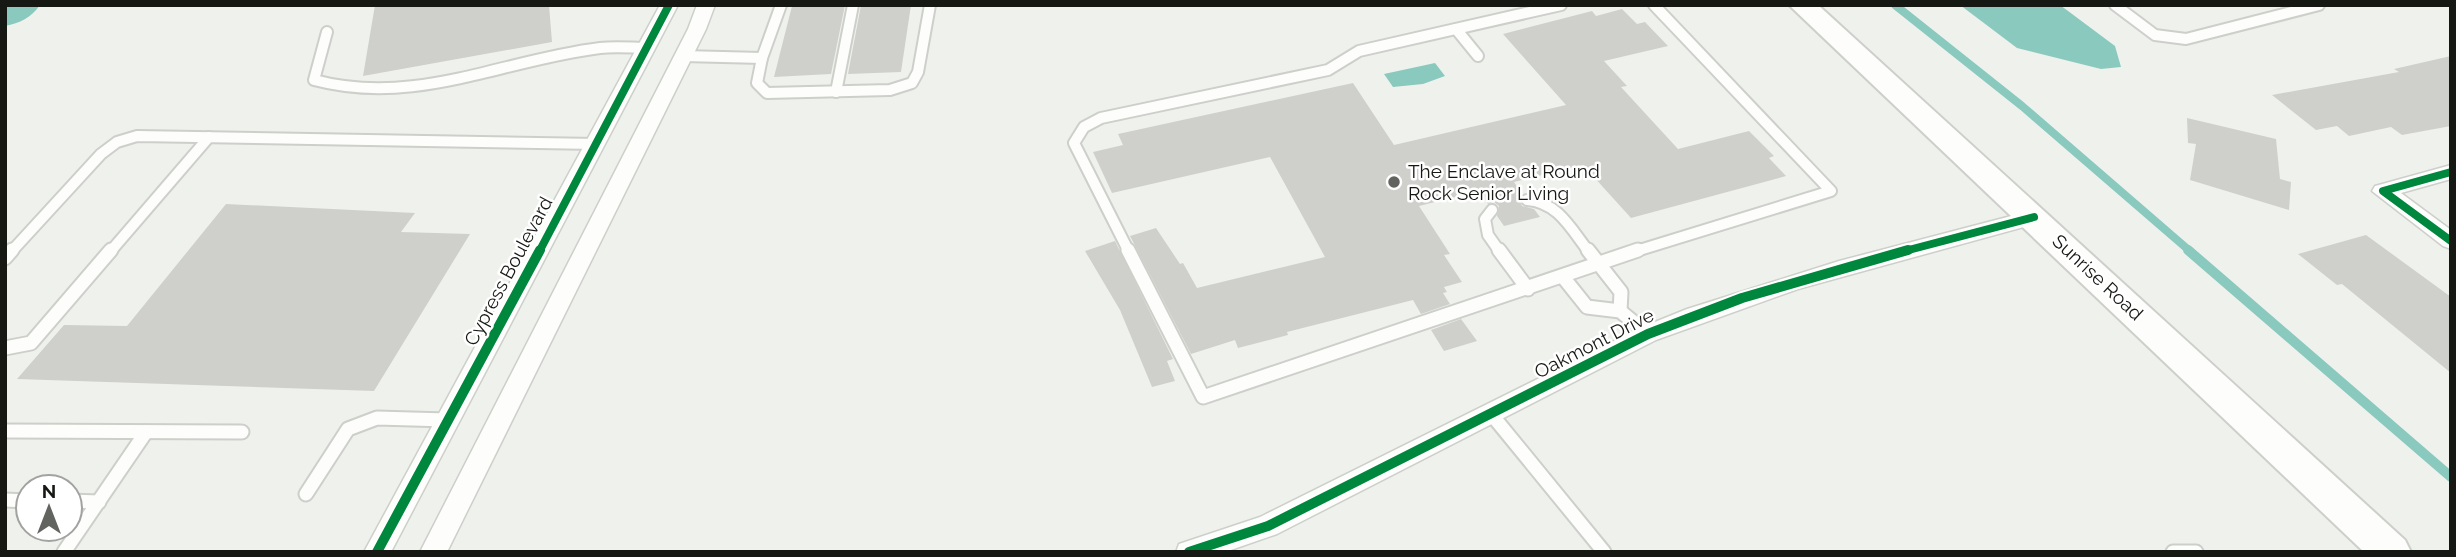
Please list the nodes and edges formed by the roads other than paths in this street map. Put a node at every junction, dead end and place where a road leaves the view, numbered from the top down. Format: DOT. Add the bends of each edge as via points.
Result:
graph roads {
  1 [pos="668,5"];
  2 [pos="706,5"];
  3 [pos="781,5"];
  4 [pos="853,5"];
  5 [pos="930,5"];
  6 [pos="1561,5"];
  7 [pos="1654,5"];
  8 [pos="1802,5"];
  9 [pos="2115,5"];
  10 [pos="2315,6"];
  11 [pos="1456,29"];
  12 [pos="327,32"];
  13 [pos="649,48"];
  14 [pos="682,56"];
  15 [pos="1478,56"];
  16 [pos="762,58"];
  17 [pos="836,92"];
  18 [pos="209,137"];
  19 [pos="597,144"];
  20 [pos="2451,172"];
  21 [pos="1527,200"];
  22 [pos="1492,210"];
  23 [pos="2034,217"];
  24 [pos="2451,241"];
  25 [pos="5,258"];
  26 [pos="1601,264"];
  27 [pos="1563,277"];
  28 [pos="1528,289"];
  29 [pos="1620,311"];
  30 [pos="1648,334"];
  31 [pos="5,348"];
  32 [pos="1492,415"];
  33 [pos="447,420"];
  34 [pos="5,431"];
  35 [pos="146,432"];
  36 [pos="242,432"];
  37 [pos="306,494"];
  38 [pos="84,501"];
  39 [pos="99,502"];
  40 [pos="64,552"];
  41 [pos="377,552"];
  42 [pos="433,552"];
  43 [pos="1189,552"];
  44 [pos="1604,552"];
  45 [pos="2173,552"];
  46 [pos="2196,552"];
  47 [pos="2391,552"];
  1 -- 13 [label="street, Cypress Boulevard"];
  2 -- 14 [label="street"];
  3 -- 16 [label="lane"];
  4 -- 17 [label="lane"];
  5 -- 17 [label="lane" via="912,83 890,90"];
  6 -- 11 [label="lane"];
  7 -- 26 [label="lane" via="1831,191 1712,225"];
  8 -- 23 [label="main road, Sunrise Road"];
  9 -- 10 [label="lane" via="2155,35 2186,38"];
  11 -- 15 [label="lane"];
  11 -- 28 [label="lane" via="1360,51 1328,70 1101,118 1084,127 1074,143 1203,397"];
  12 -- 13 [label="lane" via="314,80 335,89 401,88 600,48"];
  13 -- 19 [label="street, Cypress Boulevard"];
  14 -- 16 [label="lane"];
  14 -- 42 [label="street"];
  16 -- 17 [label="lane" via="757,83 767,93"];
  18 -- 19 [label="lane"];
  18 -- 25 [label="lane" via="137,136 117,142"];
  18 -- 31 [label="lane" via="31,343"];
  19 -- 33 [label="street, Cypress Boulevard"];
  20 -- 24 [label="street" via="2383,191"];
  21 -- 26 [label="lane" via="1543,201 1557,211"];
  22 -- 28 [label="lane" via="1485,219 1488,235"];
  23 -- 30 [label="street, Oakmont Drive" via="1765,290"];
  23 -- 47 [label="main road, Sunrise Road"];
  26 -- 27 [label="lane"];
  26 -- 29 [label="lane" via="1621,292"];
  27 -- 28 [label="lane"];
  27 -- 29 [label="lane" via="1587,307"];
  29 -- 30 [label="lane"];
  30 -- 32 [label="street, Oakmont Drive"];
  32 -- 43 [label="street, Oakmont Drive" via="1268,526"];
  32 -- 44 [label="lane"];
  33 -- 37 [label="lane" via="377,418 348,429"];
  33 -- 41 [label="street, Cypress Boulevard"];
  34 -- 35 [label="lane"];
  35 -- 36 [label="lane"];
  35 -- 39 [label="lane"];
  38 -- 39 [label="lane"];
  39 -- 40 [label="lane"];
  45 -- 46 [label="lane"];
}
